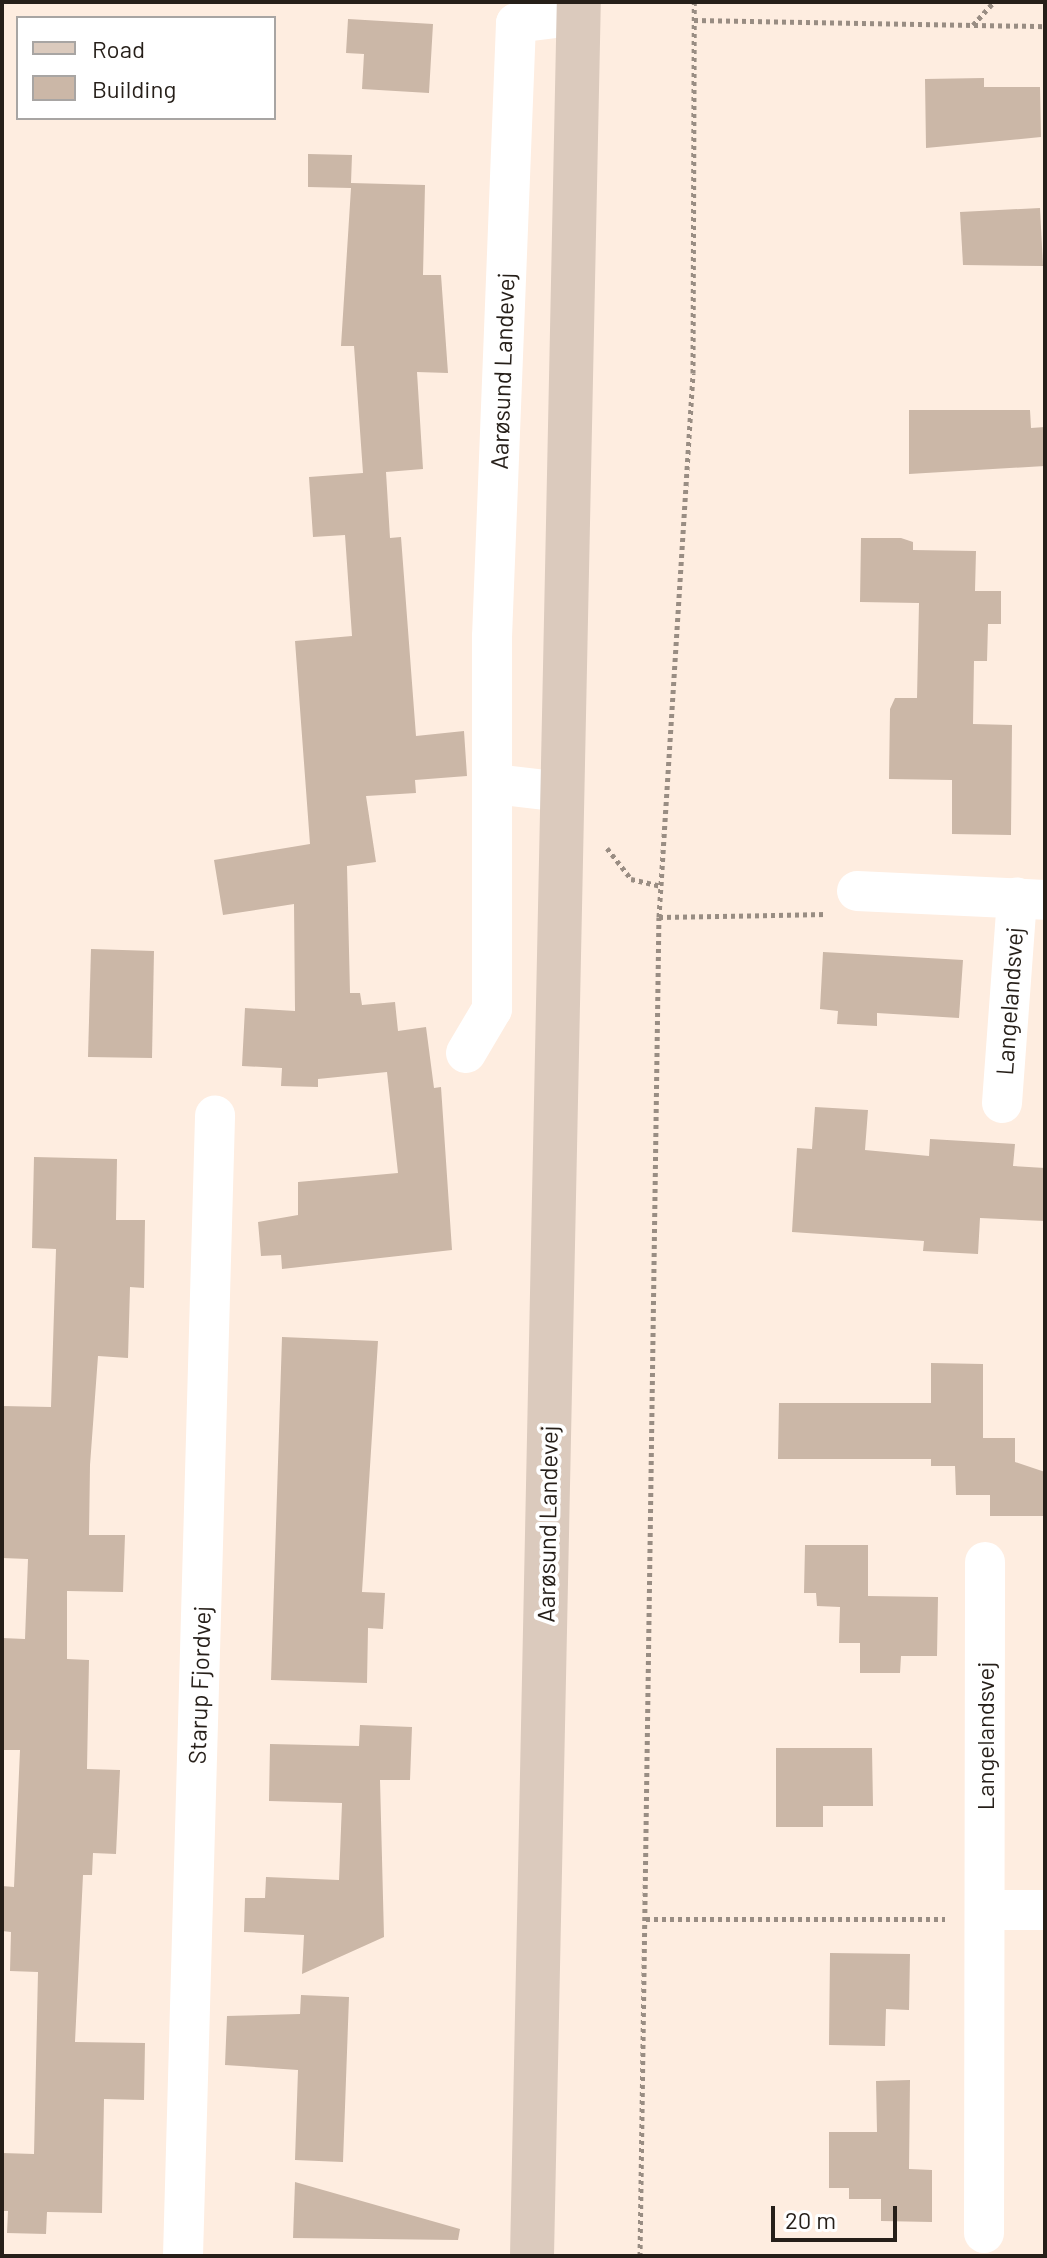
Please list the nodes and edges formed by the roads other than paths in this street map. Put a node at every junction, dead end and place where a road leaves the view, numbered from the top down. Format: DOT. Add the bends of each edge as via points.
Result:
graph roads {
  1 [pos="579,8"];
  2 [pos="493,784"];
  3 [pos="562,792"];
  4 [pos="857,891"];
  5 [pos="1031,899"];
  6 [pos="466,1053"];
  7 [pos="1002,1103"];
  8 [pos="215,1115"];
  9 [pos="985,1562"];
  10 [pos="985,1910"];
  11 [pos="1045,1910"];
  12 [pos="984,2233"];
  13 [pos="183,2256"];
  14 [pos="532,2256"];
  1 -- 2 [label="street, Aarøsund Landevej" via="516,23"];
  1 -- 3 [label="street, Aarøsund Landevej"];
  2 -- 3 [label="street"];
  2 -- 6 [label="street, Aarøsund Landevej" via="492,1009"];
  3 -- 14 [label="street, Aarøsund Landevej"];
  4 -- 5 [label="street, Langelandsvej"];
  5 -- 7 [label="street, Langelandsvej"];
  8 -- 13 [label="street, Starup Fjordvej"];
  9 -- 10 [label="street, Langelandsvej"];
  10 -- 11 [label="street"];
  10 -- 12 [label="street, Langelandsvej"];
}
